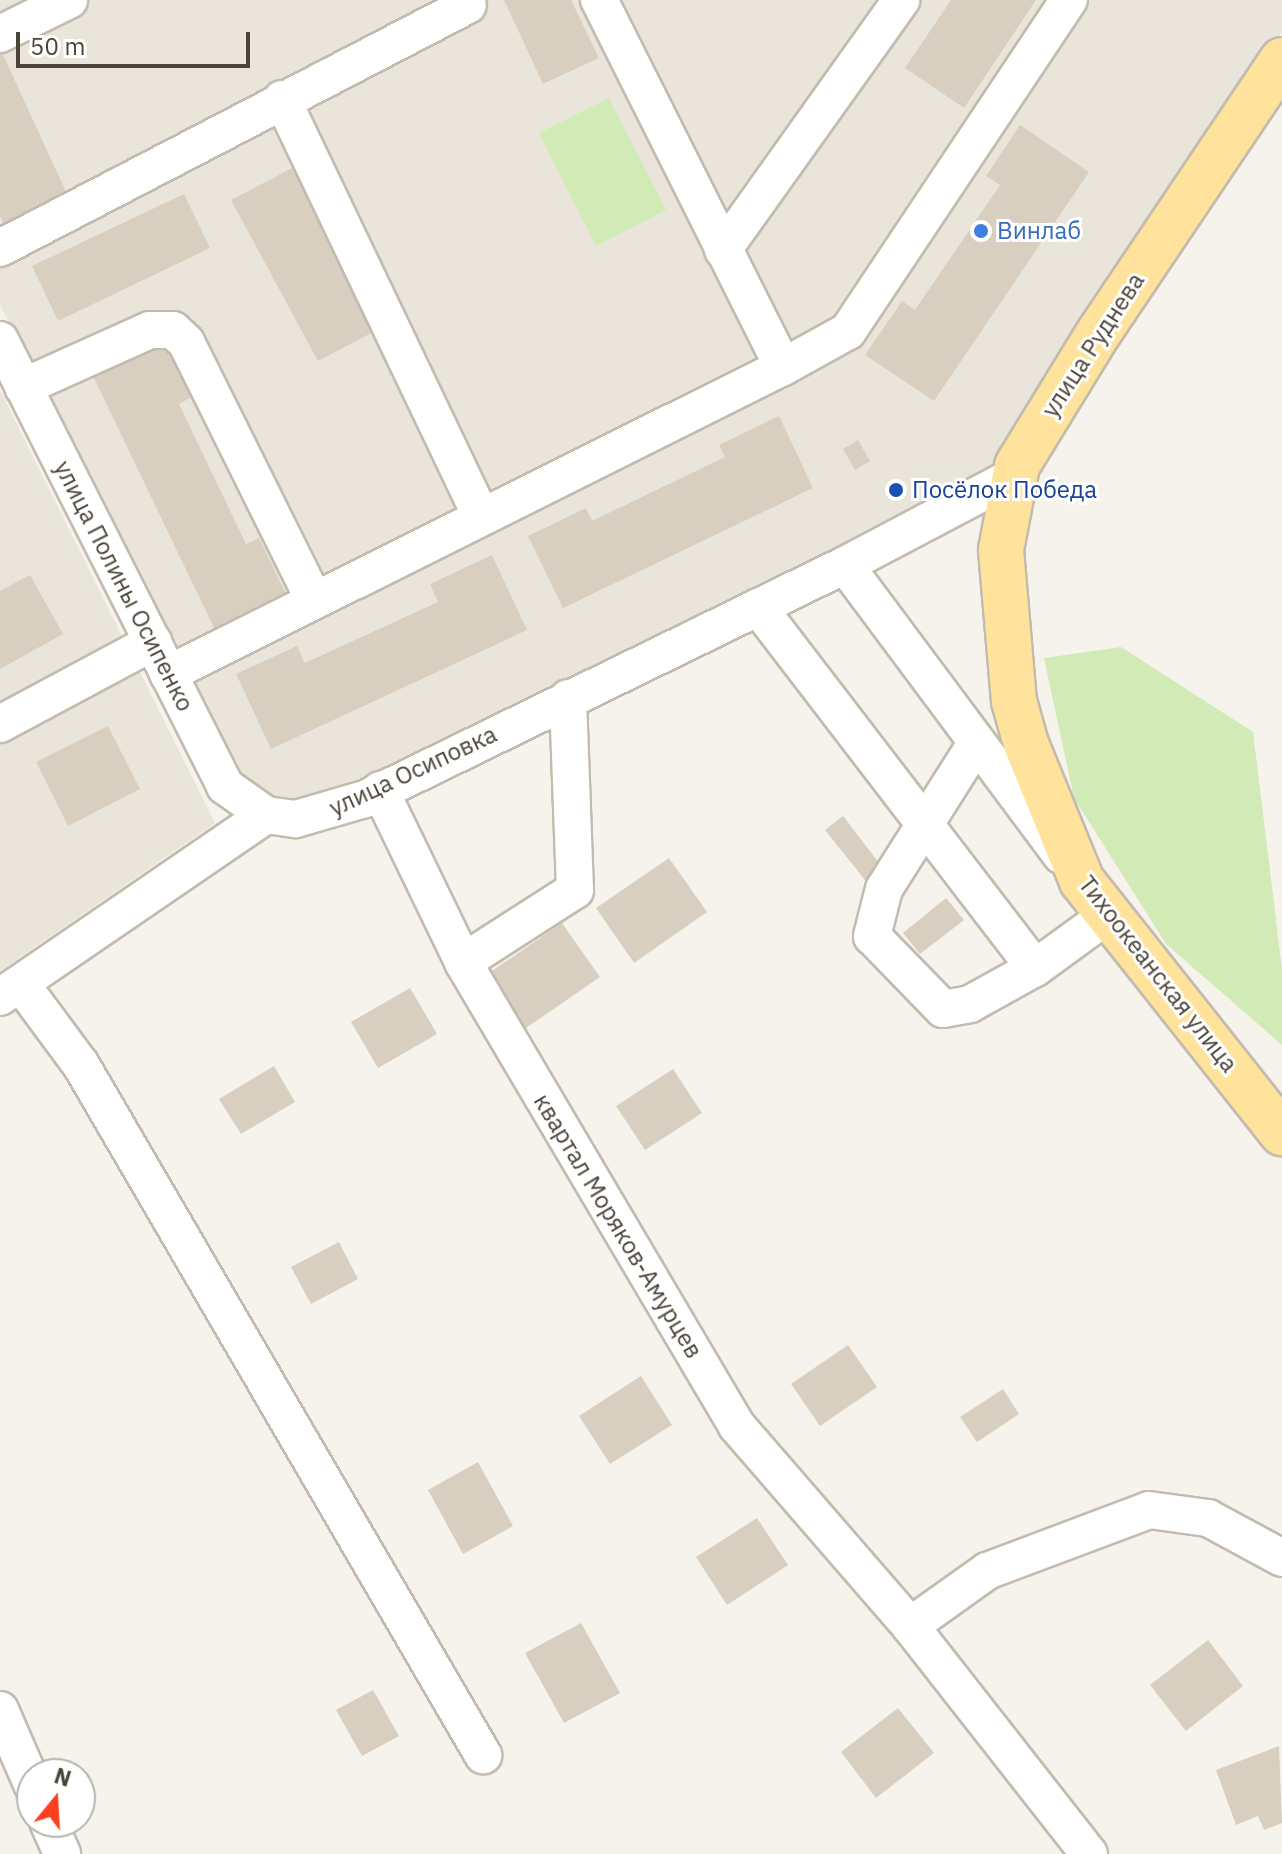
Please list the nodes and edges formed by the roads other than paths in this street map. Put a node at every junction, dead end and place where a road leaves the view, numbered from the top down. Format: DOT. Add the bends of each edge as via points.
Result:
graph roads {
  1 [pos="69,0"];
  2 [pos="599,0"];
  3 [pos="901,0"];
  4 [pos="1069,0"];
  5 [pos="468,5"];
  6 [pos="0,34"];
  7 [pos="1282,60"];
  8 [pos="282,99"];
  9 [pos="0,248"];
  10 [pos="723,250"];
  11 [pos="0,340"];
  12 [pos="783,367"];
  13 [pos="23,387"];
  14 [pos="1012,477"];
  15 [pos="480,515"];
  16 [pos="845,565"];
  17 [pos="314,600"];
  18 [pos="758,607"];
  19 [pos="161,658"];
  20 [pos="568,698"];
  21 [pos="0,724"];
  22 [pos="975,745"];
  23 [pos="380,790"];
  24 [pos="266,815"];
  25 [pos="923,825"];
  26 [pos="1095,898"];
  27 [pos="463,962"];
  28 [pos="1035,968"];
  29 [pos="10,990"];
  30 [pos="1282,1133"];
  31 [pos="1272,1552"];
  32 [pos="910,1626"];
  33 [pos="0,1710"];
  34 [pos="483,1755"];
  35 [pos="21,1758"];
  36 [pos="1089,1854"];
  1 -- 6 [label="street"];
  2 -- 10 [label="street"];
  3 -- 10 [label="street"];
  4 -- 12 [label="street" via="848,331"];
  5 -- 8 [label="street"];
  7 -- 14 [label="main road, улица Руднева" via="1099,332"];
  8 -- 9 [label="street"];
  8 -- 15 [label="street"];
  10 -- 12 [label="street"];
  11 -- 13 [label="street, улица Полины Осипенко"];
  12 -- 15 [label="street"];
  13 -- 17 [label="street" via="150,330 173,330 186,342"];
  13 -- 19 [label="street, улица Полины Осипенко"];
  14 -- 16 [label="street"];
  14 -- 26 [label="main road, Тихоокеанская улица" via="1001,550 1014,701 1026,744"];
  15 -- 17 [label="street"];
  16 -- 18 [label="street, улица Осиповка"];
  16 -- 22 [label="street"];
  17 -- 19 [label="street"];
  18 -- 20 [label="street, улица Осиповка"];
  18 -- 25 [label="street"];
  19 -- 21 [label="street"];
  19 -- 24 [label="street, улица Полины Осипенко" via="225,786"];
  20 -- 23 [label="street, улица Осиповка"];
  20 -- 27 [label="street" via="575,890"];
  22 -- 25 [label="street"];
  22 -- 26 [label="street"];
  23 -- 24 [label="street, улица Осиповка" via="325,813 296,819"];
  23 -- 27 [label="street, квартал Моряков-Амурцев"];
  24 -- 29 [label="street"];
  25 -- 28 [label="street"];
  25 -- 28 [label="street" via="884,889 872,936 943,1009 970,1004"];
  26 -- 28 [label="street"];
  26 -- 30 [label="main road, Тихоокеанская улица"];
  27 -- 32 [label="street, квартал Моряков-Амурцев" via="737,1426"];
  29 -- 34 [label="street" via="81,1065"];
  31 -- 32 [label="street" via="1208,1518 1149,1510 987,1571"];
  32 -- 36 [label="street, квартал Моряков-Амурцев"];
  33 -- 35 [label="street"];
}
